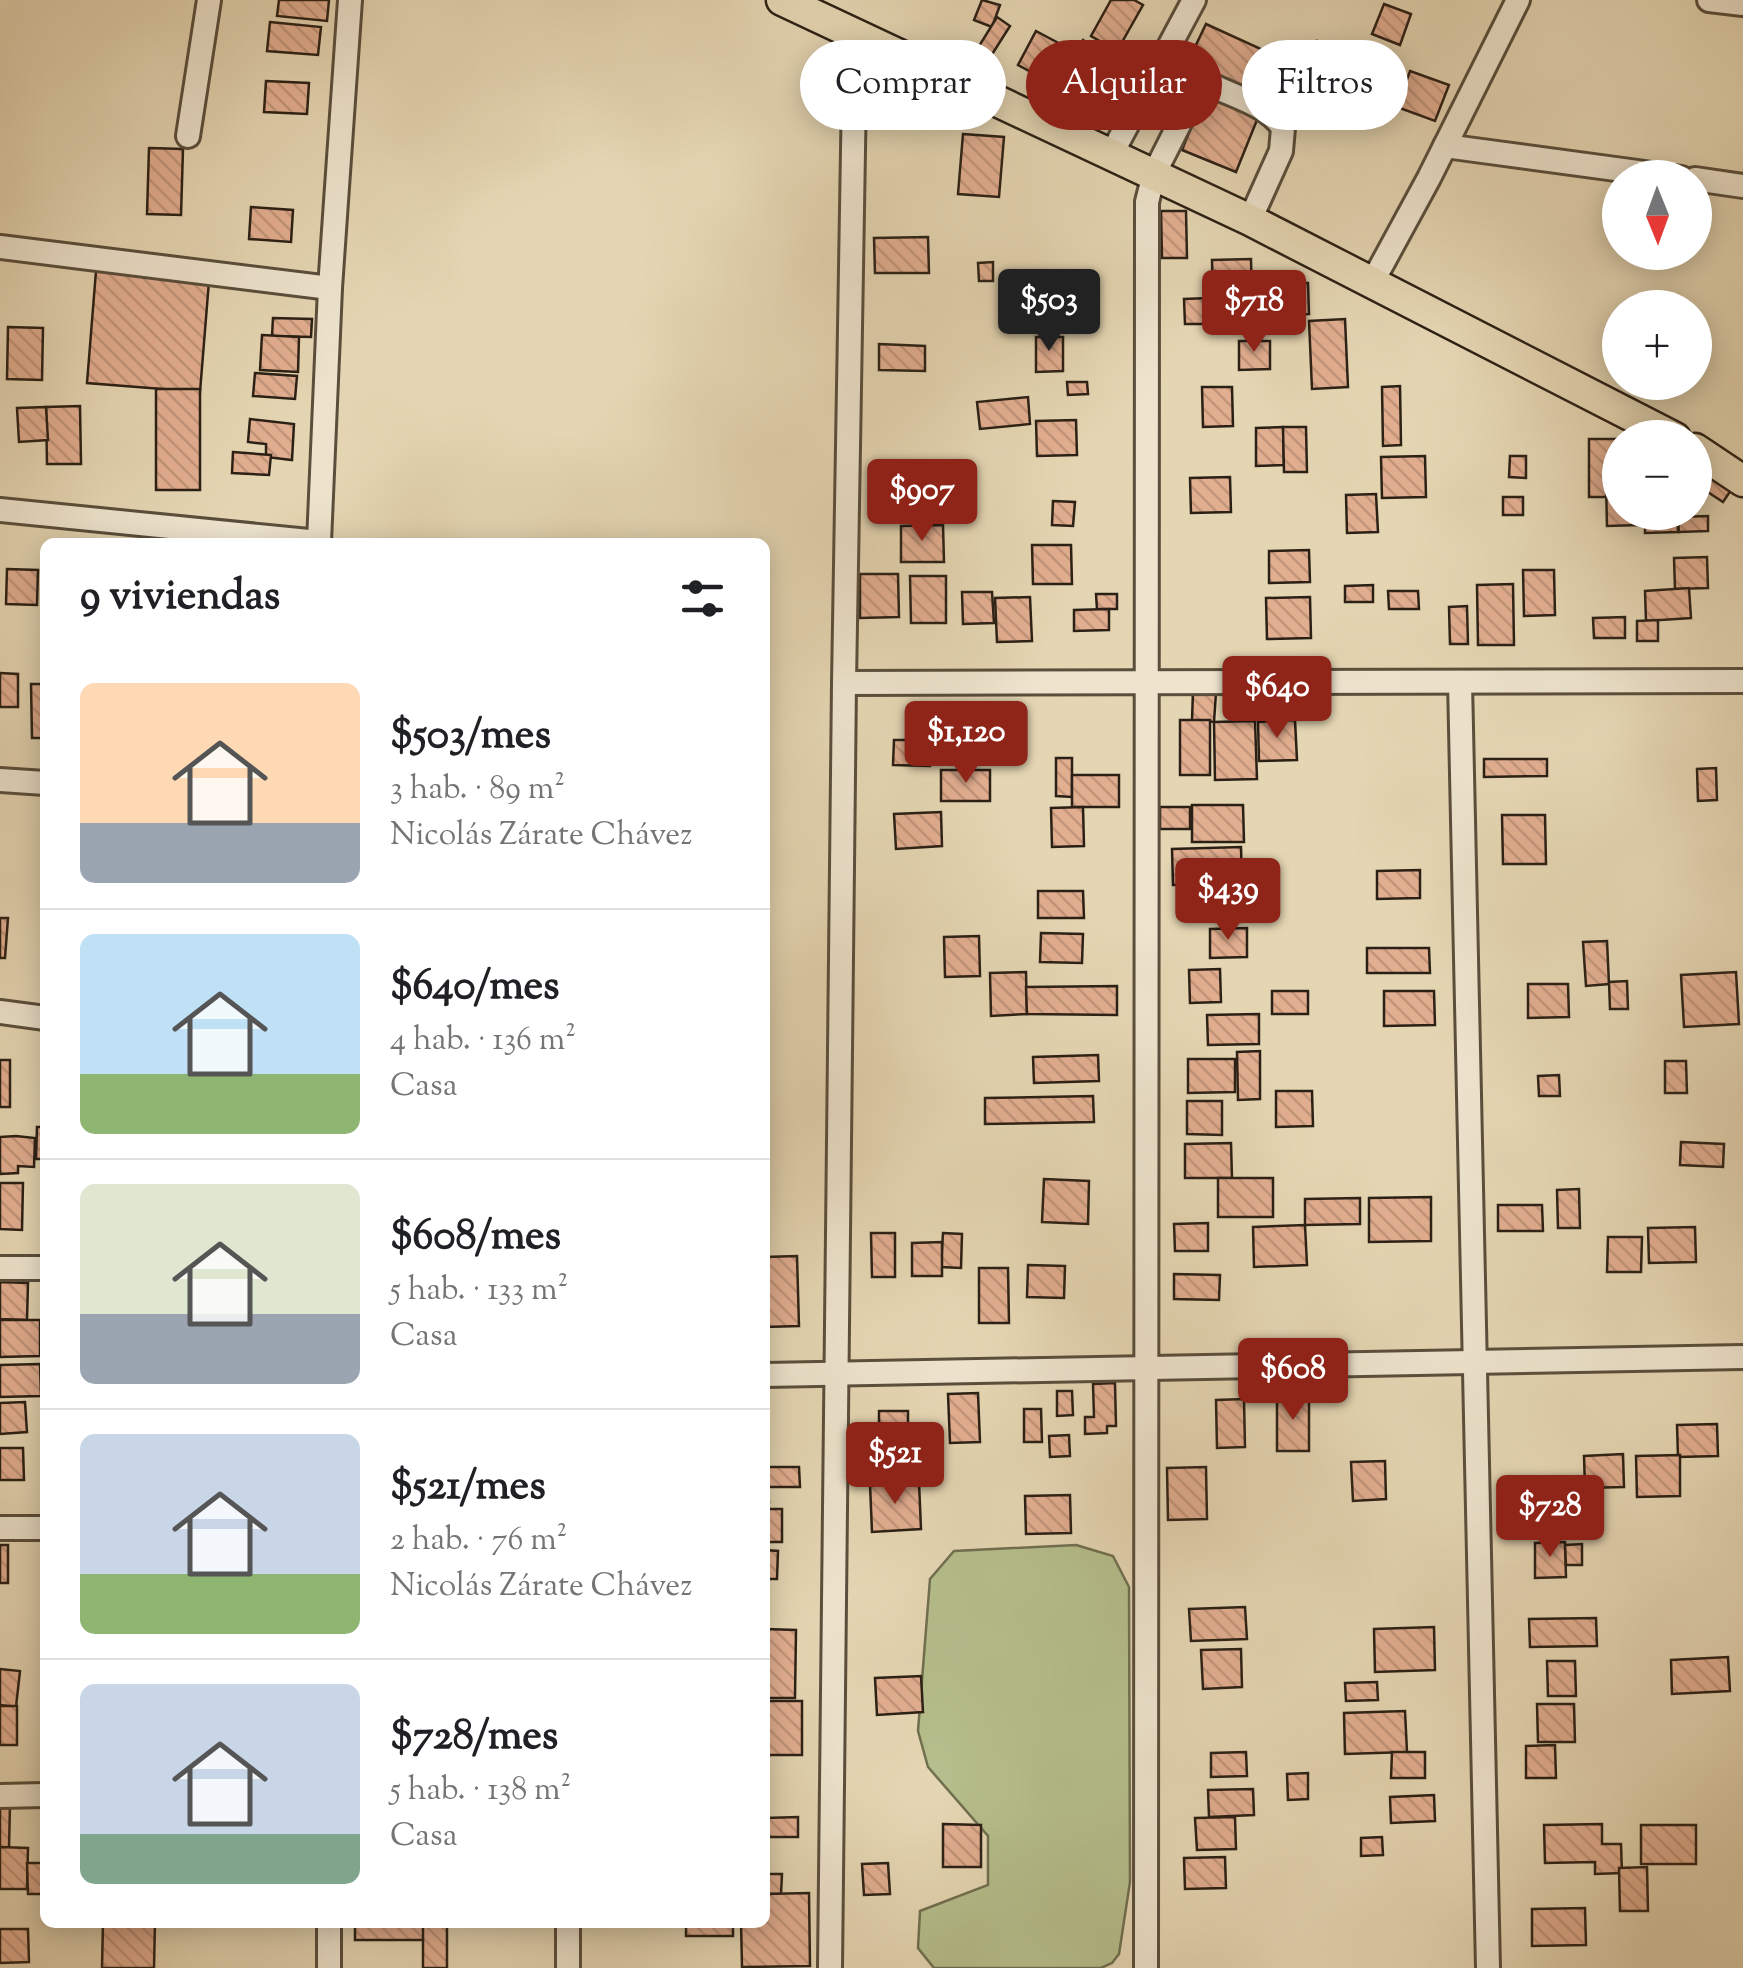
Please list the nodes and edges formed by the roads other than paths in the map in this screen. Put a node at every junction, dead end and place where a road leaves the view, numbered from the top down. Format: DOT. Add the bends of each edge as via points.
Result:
graph roads {
  1 [pos="209,0"];
  2 [pos="350,0"];
  3 [pos="782,0"];
  4 [pos="1194,0"];
  5 [pos="1518,0"];
  6 [pos="1710,0"];
  7 [pos="1743,4"];
  8 [pos="855,32"];
  9 [pos="188,136"];
  10 [pos="1445,146"];
  11 [pos="1112,155"];
  12 [pos="1602,167"];
  13 [pos="1154,174"];
  14 [pos="1712,181"];
  15 [pos="1743,186"];
  16 [pos="1250,220"];
  17 [pos="0,248"];
  18 [pos="1373,281"];
  19 [pos="330,288"];
  20 [pos="1640,420"];
  21 [pos="1712,461"];
  22 [pos="1743,481"];
  23 [pos="0,510"];
  24 [pos="279,538"];
  25 [pos="319,538"];
  26 [pos="1460,682"];
  27 [pos="1743,682"];
  28 [pos="844,683"];
  29 [pos="1145,683"];
  30 [pos="0,780"];
  31 [pos="40,783"];
  32 [pos="0,1012"];
  33 [pos="40,1017"];
  34 [pos="0,1268"];
  35 [pos="40,1268"];
  36 [pos="1743,1357"];
  37 [pos="1476,1360"];
  38 [pos="1144,1368"];
  39 [pos="838,1374"];
  40 [pos="770,1375"];
  41 [pos="0,1528"];
  42 [pos="40,1528"];
  43 [pos="40,1795"];
  44 [pos="0,1796"];
  45 [pos="328,1928"];
  46 [pos="568,1928"];
  47 [pos="329,1968"];
  48 [pos="568,1968"];
  49 [pos="830,1968"];
  50 [pos="1146,1968"];
  51 [pos="1488,1968"];
  1 -- 9 [label="street"];
  2 -- 19 [label="street"];
  3 -- 8 [label="main road"];
  4 -- 11 [label="street"];
  5 -- 10 [label="street"];
  6 -- 7 [label="street"];
  8 -- 11 [label="main road"];
  8 -- 28 [label="street"];
  10 -- 12 [label="street"];
  10 -- 18 [label="street"];
  11 -- 13 [label="main road"];
  13 -- 16 [label="main road"];
  13 -- 16 [label="street" via="1197,89 1213,86 1264,110 1280,123 1284,138"];
  13 -- 29 [label="street" via="1147,202"];
  14 -- 15 [label="street"];
  16 -- 18 [label="main road"];
  17 -- 19 [label="street"];
  18 -- 20 [label="main road"];
  19 -- 25 [label="street"];
  21 -- 22 [label="main road"];
  23 -- 24 [label="street"];
  26 -- 27 [label="street"];
  26 -- 29 [label="street"];
  26 -- 37 [label="street"];
  28 -- 29 [label="street"];
  28 -- 39 [label="street"];
  29 -- 38 [label="street"];
  30 -- 31 [label="street"];
  32 -- 33 [label="street"];
  34 -- 35 [label="street"];
  36 -- 37 [label="street"];
  37 -- 38 [label="street"];
  37 -- 51 [label="street"];
  38 -- 39 [label="street"];
  38 -- 50 [label="street"];
  39 -- 40 [label="street"];
  39 -- 49 [label="street"];
  41 -- 42 [label="street"];
  43 -- 44 [label="street"];
  45 -- 47 [label="street"];
  46 -- 48 [label="street"];
}
